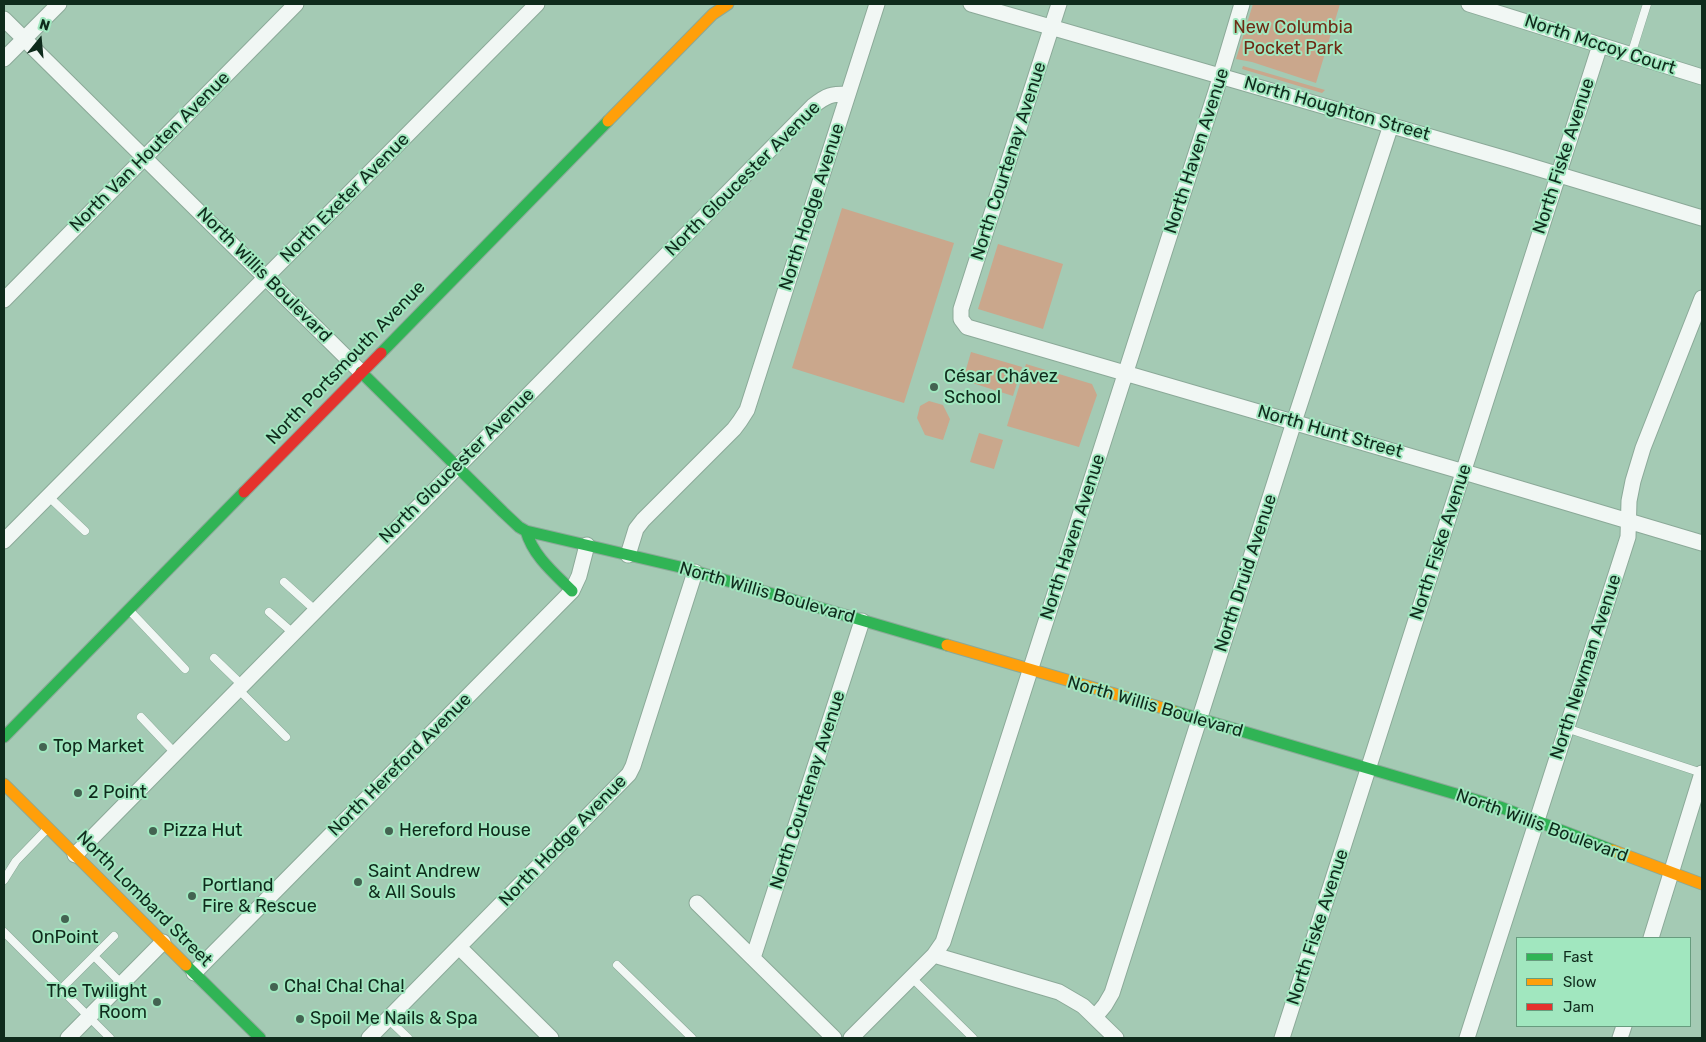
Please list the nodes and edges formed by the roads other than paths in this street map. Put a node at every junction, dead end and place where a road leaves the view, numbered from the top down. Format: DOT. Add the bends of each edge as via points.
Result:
graph roads {
  1 [pos="59,4"];
  2 [pos="296,4"];
  3 [pos="537,4"];
  4 [pos="720,4"];
  5 [pos="728,4"];
  6 [pos="877,4"];
  7 [pos="971,4"];
  8 [pos="1059,4"];
  9 [pos="1242,4"];
  10 [pos="1469,4"];
  11 [pos="1647,4"];
  12 [pos="1507,9"];
  13 [pos="713,14"];
  14 [pos="4,19"];
  15 [pos="1052,27"];
  16 [pos="24,39"];
  17 [pos="1600,45"];
  18 [pos="1631,55"];
  19 [pos="4,59"];
  20 [pos="1221,76"];
  21 [pos="1702,77"];
  22 [pos="848,94"];
  23 [pos="1391,125"];
  24 [pos="145,157"];
  25 [pos="1558,174"];
  26 [pos="1702,218"];
  27 [pos="266,278"];
  28 [pos="1702,298"];
  29 [pos="4,300"];
  30 [pos="962,319"];
  31 [pos="361,372"];
  32 [pos="1126,372"];
  33 [pos="1294,422"];
  34 [pos="456,467"];
  35 [pos="1464,472"];
  36 [pos="48,496"];
  37 [pos="1628,521"];
  38 [pos="85,531"];
  39 [pos="526,531"];
  40 [pos="4,540"];
  41 [pos="1702,543"];
  42 [pos="587,545"];
  43 [pos="628,555"];
  44 [pos="695,572"];
  45 [pos="284,582"];
  46 [pos="572,591"];
  47 [pos="129,610"];
  48 [pos="316,610"];
  49 [pos="269,612"];
  50 [pos="862,621"];
  51 [pos="293,633"];
  52 [pos="214,658"];
  53 [pos="185,669"];
  54 [pos="1030,670"];
  55 [pos="240,687"];
  56 [pos="141,717"];
  57 [pos="1200,720"];
  58 [pos="1566,728"];
  59 [pos="4,737"];
  60 [pos="286,737"];
  61 [pos="175,753"];
  62 [pos="1368,769"];
  63 [pos="1702,773"];
  64 [pos="4,784"];
  65 [pos="1537,821"];
  66 [pos="48,828"];
  67 [pos="75,855"];
  68 [pos="1672,873"];
  69 [pos="4,880"];
  70 [pos="1702,884"];
  71 [pos="698,903"];
  72 [pos="4,932"];
  73 [pos="114,936"];
  74 [pos="1651,937"];
  75 [pos="163,942"];
  76 [pos="459,947"];
  77 [pos="934,955"];
  78 [pos="94,956"];
  79 [pos="753,958"];
  80 [pos="617,966"];
  81 [pos="194,973"];
  82 [pos="911,977"];
  83 [pos="122,984"];
  84 [pos="61,989"];
  85 [pos="89,1017"];
  86 [pos="1095,1017"];
  87 [pos="388,1019"];
  88 [pos="68,1038"];
  89 [pos="110,1038"];
  90 [pos="260,1038"];
  91 [pos="369,1038"];
  92 [pos="408,1038"];
  93 [pos="551,1038"];
  94 [pos="692,1038"];
  95 [pos="834,1038"];
  96 [pos="851,1038"];
  97 [pos="973,1038"];
  98 [pos="1116,1038"];
  99 [pos="1282,1038"];
  100 [pos="1467,1038"];
  1 -- 16 [label="street"];
  2 -- 24 [label="street, North Van Houten Avenue"];
  3 -- 27 [label="street, North Exeter Avenue"];
  4 -- 13 [label="street, North Portsmouth Avenue"];
  5 -- 13 [label="street, North Portsmouth Avenue"];
  6 -- 22 [label="street, North Hodge Avenue"];
  7 -- 15 [label="street, North Houghton Street"];
  8 -- 15 [label="street, North Courtenay Avenue"];
  9 -- 20 [label="street, North Haven Avenue"];
  10 -- 12 [label="street, North Mccoy Court"];
  11 -- 18 [label="lane"];
  12 -- 17 [label="street, North Mccoy Court"];
  13 -- 31 [label="street, North Portsmouth Avenue"];
  14 -- 16 [label="street, North Willis Boulevard"];
  15 -- 20 [label="street, North Houghton Street"];
  15 -- 30 [label="street, North Courtenay Avenue" via="961,309"];
  16 -- 19 [label="street"];
  16 -- 24 [label="street, North Willis Boulevard"];
  17 -- 18 [label="street, North Mccoy Court"];
  17 -- 25 [label="street, North Fiske Avenue"];
  18 -- 21 [label="street, North Mccoy Court"];
  20 -- 23 [label="street, North Houghton Street"];
  20 -- 32 [label="street, North Haven Avenue"];
  22 -- 34 [label="street, North Gloucester Avenue" via="832,94 813,106"];
  22 -- 43 [label="street, North Hodge Avenue" via="747,410 734,429 642,520"];
  23 -- 25 [label="street, North Houghton Street"];
  23 -- 33 [label="street, North Druid Avenue"];
  24 -- 27 [label="street, North Willis Boulevard"];
  24 -- 29 [label="street, North Van Houten Avenue"];
  25 -- 26 [label="street, North Houghton Street"];
  25 -- 35 [label="street, North Fiske Avenue"];
  27 -- 31 [label="street, North Willis Boulevard"];
  27 -- 36 [label="street, North Exeter Avenue"];
  28 -- 37 [label="street, North Newman Avenue" via="1643,448 1628,501"];
  30 -- 32 [label="street, North Hunt Street" via="972,329"];
  31 -- 34 [label="street, North Willis Boulevard"];
  31 -- 47 [label="street, North Portsmouth Avenue"];
  32 -- 33 [label="street, North Hunt Street"];
  32 -- 54 [label="street, North Haven Avenue"];
  33 -- 35 [label="street, North Hunt Street"];
  33 -- 57 [label="street, North Druid Avenue"];
  34 -- 39 [label="street, North Willis Boulevard"];
  34 -- 48 [label="street, North Gloucester Avenue"];
  35 -- 37 [label="street, North Hunt Street"];
  35 -- 62 [label="street, North Fiske Avenue"];
  36 -- 38 [label="lane"];
  36 -- 40 [label="street, North Exeter Avenue"];
  37 -- 41 [label="street, North Hunt Street"];
  37 -- 58 [label="street, North Newman Avenue" via="1628,537"];
  39 -- 42 [label="street, North Willis Boulevard"];
  39 -- 46 [label="street" via="533,549"];
  42 -- 43 [label="street, North Willis Boulevard"];
  42 -- 46 [label="street, North Hereford Avenue"];
  43 -- 44 [label="street, North Willis Boulevard"];
  44 -- 50 [label="street, North Willis Boulevard"];
  44 -- 76 [label="street, North Hodge Avenue" via="629,774"];
  45 -- 48 [label="lane"];
  46 -- 81 [label="street, North Hereford Avenue"];
  47 -- 53 [label="lane"];
  47 -- 59 [label="street, North Portsmouth Avenue"];
  48 -- 51 [label="street, North Gloucester Avenue"];
  49 -- 51 [label="lane"];
  50 -- 54 [label="street, North Willis Boulevard"];
  50 -- 79 [label="street, North Courtenay Avenue"];
  51 -- 55 [label="street, North Gloucester Avenue"];
  52 -- 55 [label="lane"];
  54 -- 57 [label="street, North Willis Boulevard"];
  54 -- 77 [label="street, North Haven Avenue" via="943,942"];
  55 -- 60 [label="lane"];
  55 -- 61 [label="street, North Gloucester Avenue"];
  56 -- 61 [label="lane"];
  57 -- 62 [label="street, North Willis Boulevard"];
  57 -- 86 [label="street, North Druid Avenue" via="1112,993"];
  58 -- 63 [label="lane"];
  58 -- 65 [label="street, North Newman Avenue"];
  61 -- 67 [label="street, North Gloucester Avenue"];
  62 -- 65 [label="street, North Willis Boulevard"];
  62 -- 99 [label="street, North Fiske Avenue"];
  63 -- 68 [label="street"];
  64 -- 66 [label="street, North Lombard Street"];
  65 -- 68 [label="street, North Willis Boulevard"];
  65 -- 100 [label="street, North Newman Avenue"];
  66 -- 67 [label="street, North Lombard Street"];
  66 -- 69 [label="lane" via="16,861"];
  67 -- 75 [label="street, North Lombard Street"];
  68 -- 70 [label="street, North Willis Boulevard"];
  68 -- 74 [label="street"];
  71 -- 79 [label="street"];
  72 -- 84 [label="lane"];
  73 -- 78 [label="lane"];
  75 -- 81 [label="street, North Lombard Street"];
  75 -- 83 [label="street"];
  76 -- 87 [label="street, North Hodge Avenue"];
  76 -- 93 [label="street"];
  77 -- 82 [label="street, North Haven Avenue"];
  77 -- 86 [label="street" via="1059,992"];
  78 -- 83 [label="lane"];
  78 -- 84 [label="lane"];
  79 -- 95 [label="street"];
  80 -- 94 [label="lane"];
  81 -- 90 [label="street, North Lombard Street"];
  82 -- 96 [label="street, North Haven Avenue"];
  82 -- 97 [label="lane"];
  83 -- 85 [label="street"];
  84 -- 85 [label="lane"];
  85 -- 88 [label="street"];
  85 -- 89 [label="lane"];
  86 -- 98 [label="street"];
  87 -- 91 [label="street, North Hodge Avenue"];
  87 -- 92 [label="lane"];
}
